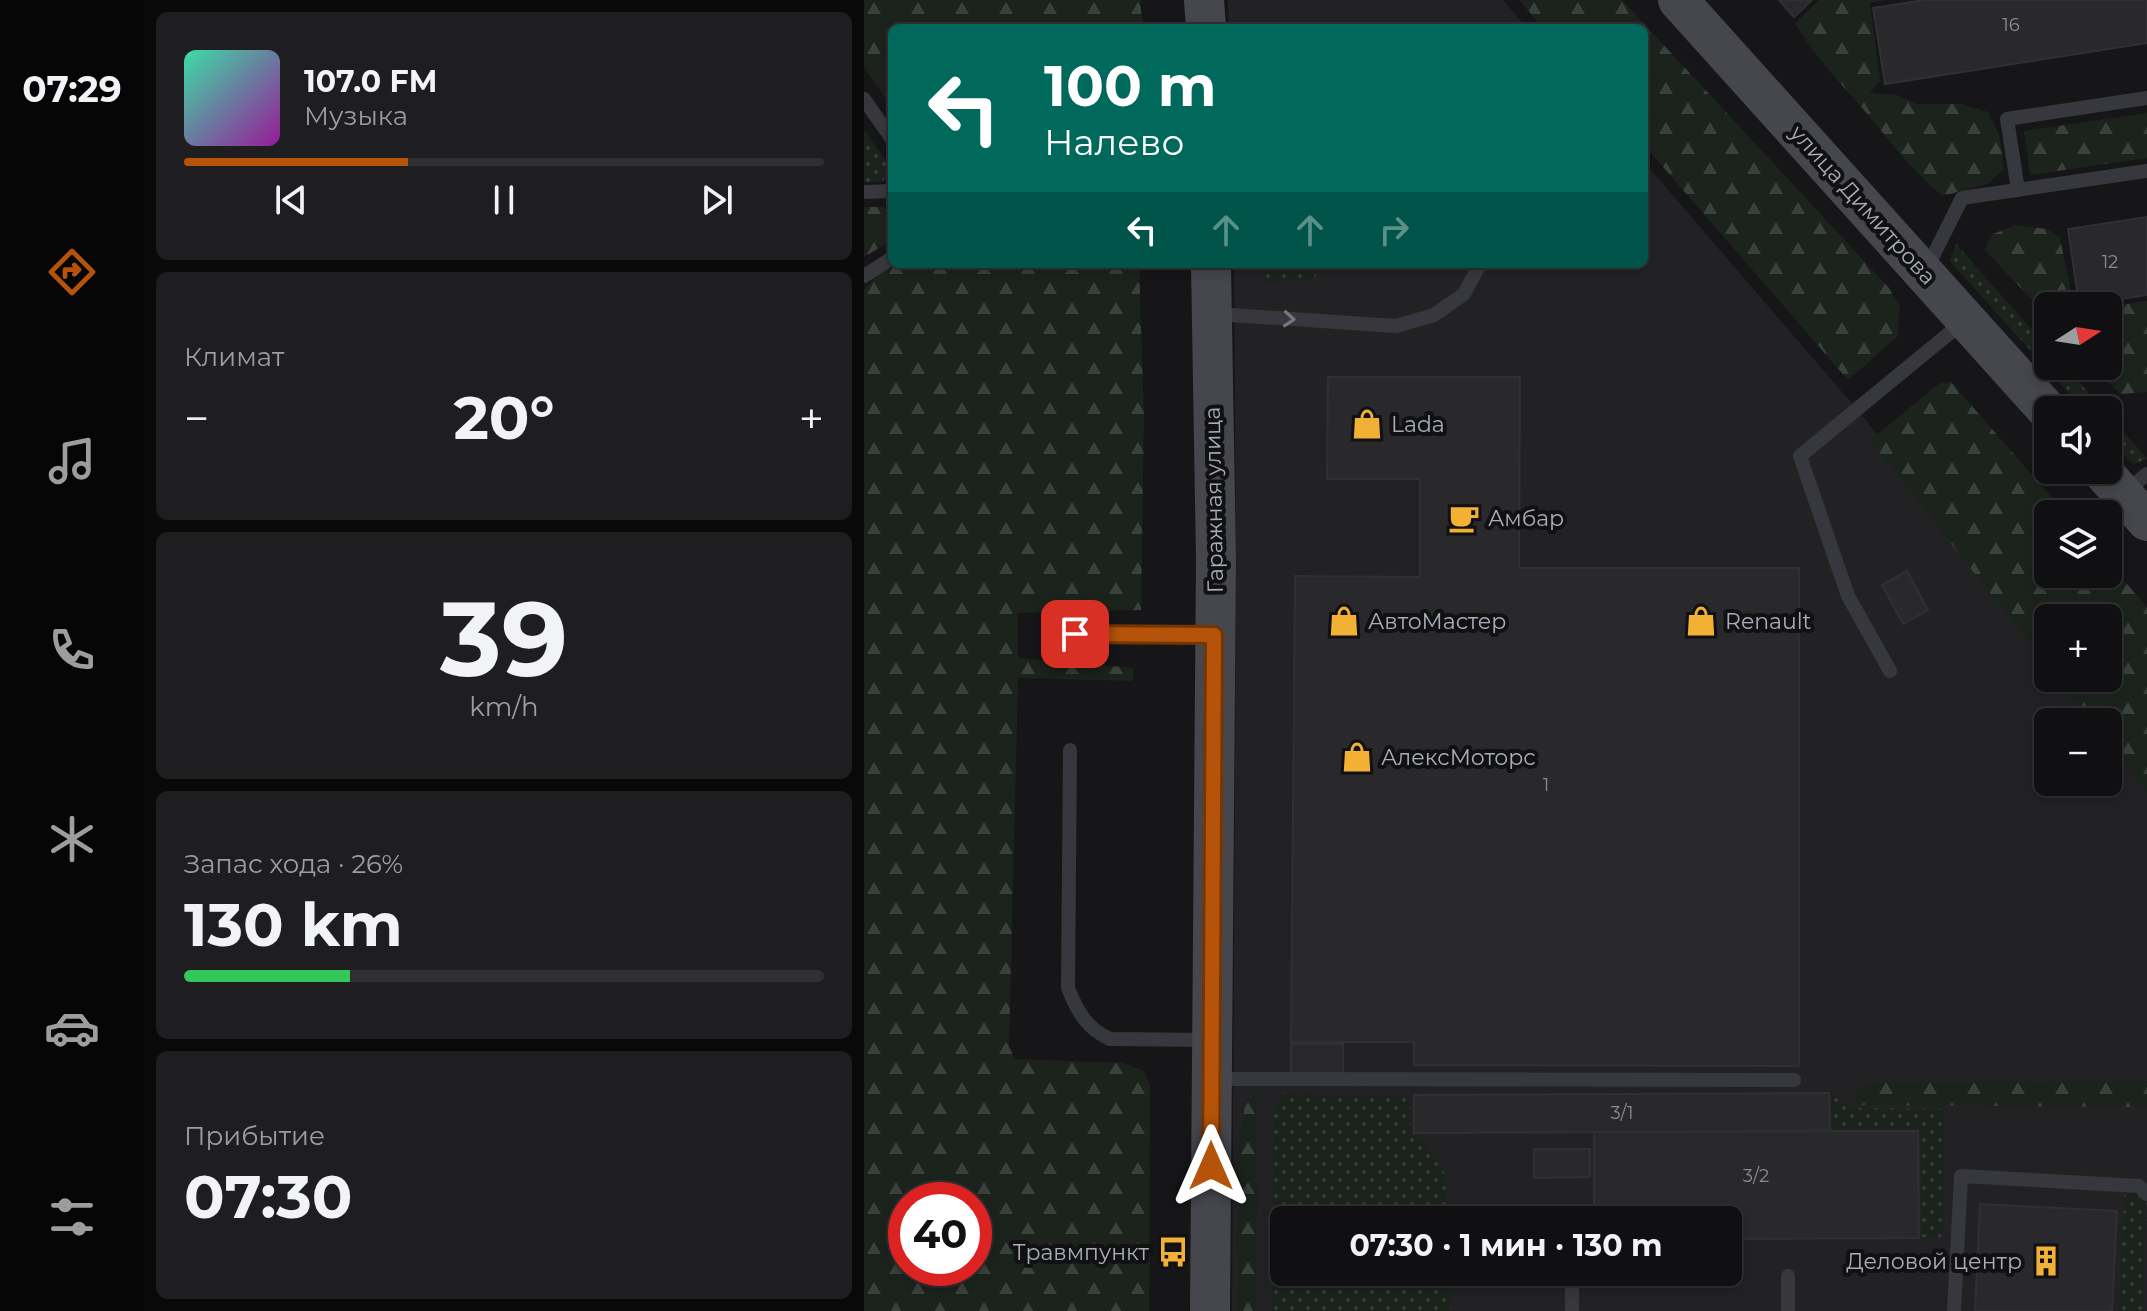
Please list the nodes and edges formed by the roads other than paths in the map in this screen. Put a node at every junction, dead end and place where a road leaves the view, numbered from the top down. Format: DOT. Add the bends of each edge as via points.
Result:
graph roads {
  1 [pos="1204,0"];
  2 [pos="1678,0"];
  3 [pos="1206,24"];
  4 [pos="2147,98"];
  5 [pos="864,99"];
  6 [pos="888,133"];
  7 [pos="2147,171"];
  8 [pos="2018,190"];
  9 [pos="888,191"];
  10 [pos="864,192"];
  11 [pos="888,261"];
  12 [pos="1211,268"];
  13 [pos="1478,268"];
  14 [pos="1924,274"];
  15 [pos="864,276"];
  16 [pos="1211,313"];
  17 [pos="1966,319"];
  18 [pos="2035,396"];
  19 [pos="1051,634"];
  20 [pos="1214,635"];
  21 [pos="1890,671"];
  22 [pos="1070,750"];
  23 [pos="1212,1060"];
  24 [pos="1794,1080"];
  25 [pos="2147,1194"];
  26 [pos="1788,1276"];
  27 [pos="1572,1286"];
  28 [pos="1210,1311"];
  29 [pos="1572,1311"];
  30 [pos="1788,1311"];
  31 [pos="1954,1311"];
  1 -- 3 [label="street"];
  2 -- 14 [label="street, улица Димитрова"];
  4 -- 8 [label="lane" via="2007,119"];
  5 -- 6 [label="lane"];
  7 -- 8 [label="lane"];
  8 -- 14 [label="lane" via="1962,198"];
  9 -- 10 [label="lane"];
  11 -- 15 [label="lane"];
  12 -- 16 [label="street, Гаражная улица"];
  16 -- 13 [label="lane, one-way" via="1396,326 1434,315 1464,294"];
  14 -- 17 [label="street, улица Димитрова"];
  16 -- 20 [label="street, Гаражная улица"];
  17 -- 18 [label="street, улица Димитрова"];
  17 -- 21 [label="lane" via="1800,456 1848,596"];
  19 -- 20 [label="lane"];
  20 -- 23 [label="street, Гаражная улица"];
  22 -- 23 [label="lane" via="1068,988 1076,1009 1098,1034 1110,1039"];
  23 -- 24 [label="lane"];
  23 -- 28 [label="street, Гаражная улица"];
  25 -- 31 [label="lane" via="2139,1186 1961,1176"];
  26 -- 30 [label="lane"];
  27 -- 29 [label="lane"];
}
